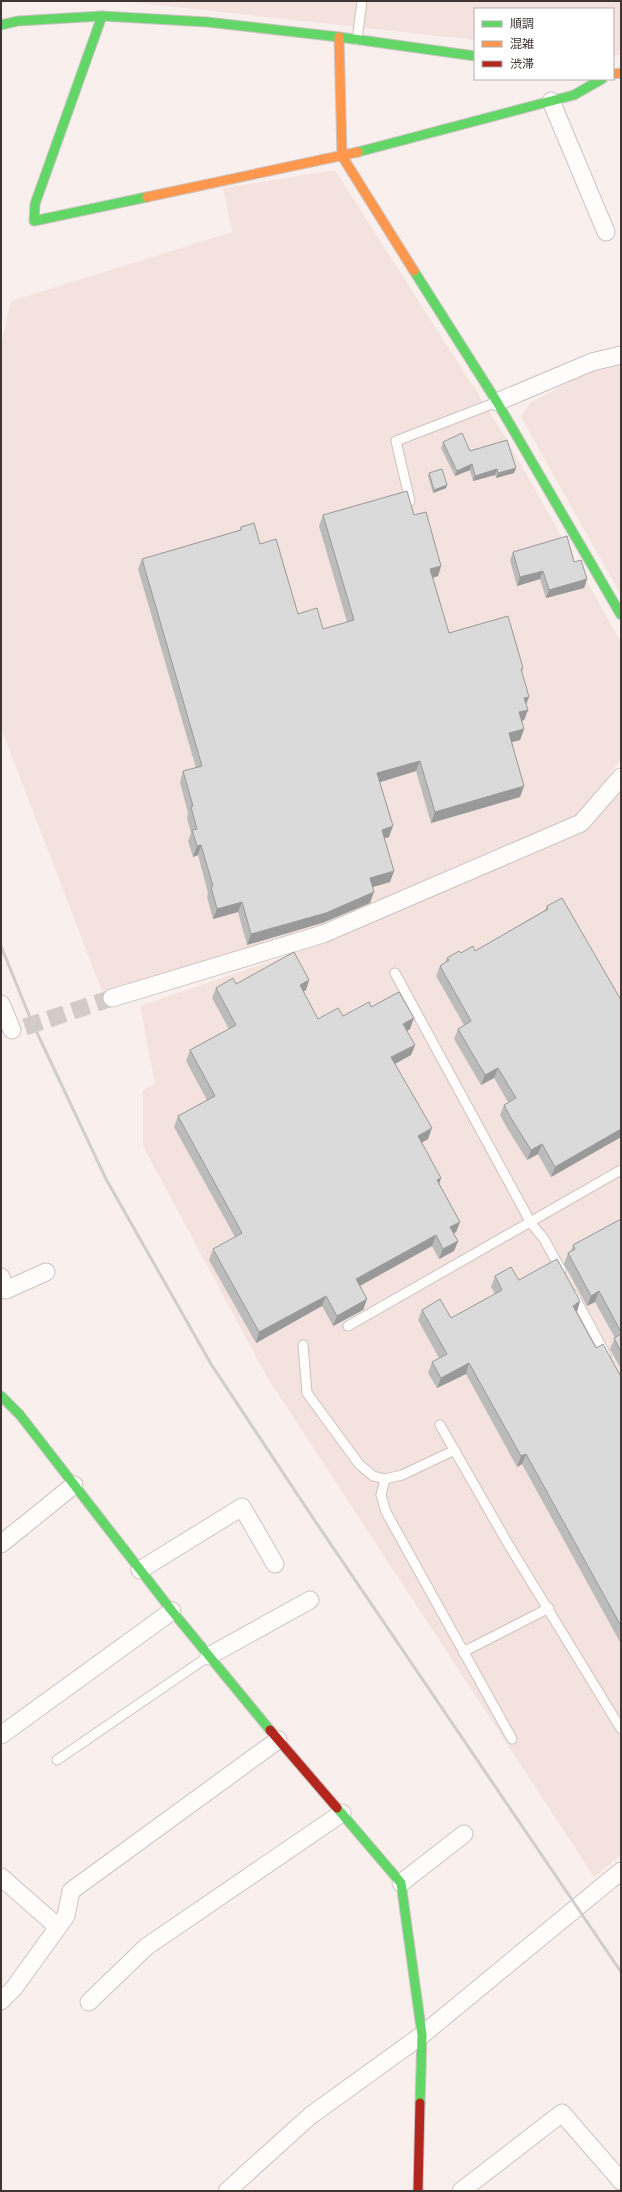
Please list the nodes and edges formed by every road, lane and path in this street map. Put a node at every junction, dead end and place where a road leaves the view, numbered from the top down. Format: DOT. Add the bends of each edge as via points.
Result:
graph roads {
  1 [pos="362,1"];
  2 [pos="102,16"];
  3 [pos="1,24"];
  4 [pos="339,37"];
  5 [pos="357,40"];
  6 [pos="474,56"];
  7 [pos="600,80"];
  8 [pos="551,101"];
  9 [pos="342,156"];
  10 [pos="606,232"];
  11 [pos="621,355"];
  12 [pos="497,402"];
  13 [pos="410,501"];
  14 [pos="621,616"];
  15 [pos="621,777"];
  16 [pos="395,973"];
  17 [pos="112,998"];
  18 [pos="1,1004"];
  19 [pos="13,1030"];
  20 [pos="621,1170"];
  21 [pos="531,1223"];
  22 [pos="46,1272"];
  23 [pos="1,1277"];
  24 [pos="348,1326"];
  25 [pos="303,1345"];
  26 [pos="610,1362"];
  27 [pos="1,1396"];
  28 [pos="440,1424"];
  29 [pos="455,1450"];
  30 [pos="385,1479"];
  31 [pos="74,1485"];
  32 [pos="1,1544"];
  33 [pos="275,1564"];
  34 [pos="140,1570"];
  35 [pos="310,1600"];
  36 [pos="549,1608"];
  37 [pos="172,1611"];
  38 [pos="463,1652"];
  39 [pos="209,1656"];
  40 [pos="621,1729"];
  41 [pos="1,1736"];
  42 [pos="512,1738"];
  43 [pos="278,1740"];
  44 [pos="57,1760"];
  45 [pos="342,1813"];
  46 [pos="464,1834"];
  47 [pos="621,1871"];
  48 [pos="1,1877"];
  49 [pos="401,1883"];
  50 [pos="58,1927"];
  51 [pos="1,2001"];
  52 [pos="89,2002"];
  53 [pos="422,2035"];
  54 [pos="621,2181"];
  55 [pos="227,2191"];
  56 [pos="418,2191"];
  57 [pos="461,2191"];
  1 -- 5 [label="lane"];
  2 -- 3 [label="street"];
  2 -- 4 [label="street" via="207,22"];
  2 -- 9 [label="street" via="35,204 34,221"];
  4 -- 5 [label="street"];
  4 -- 9 [label="street"];
  5 -- 6 [label="street"];
  7 -- 8 [label="street" via="574,95"];
  8 -- 9 [label="street"];
  8 -- 10 [label="street"];
  9 -- 12 [label="street"];
  11 -- 12 [label="street" via="592,362"];
  12 -- 13 [label="lane" via="396,441"];
  12 -- 14 [label="street"];
  15 -- 17 [label="street" via="581,823 323,934"];
  16 -- 21 [label="lane"];
  18 -- 19 [label="street"];
  20 -- 21 [label="lane"];
  21 -- 24 [label="lane"];
  21 -- 26 [label="lane" via="544,1239"];
  22 -- 23 [label="street" via="6,1290"];
  25 -- 30 [label="lane" via="307,1393 359,1464 373,1476"];
  27 -- 31 [label="street" via="20,1415"];
  28 -- 29 [label="lane"];
  29 -- 30 [label="lane" via="402,1475"];
  29 -- 36 [label="lane" via="507,1542"];
  30 -- 38 [label="lane" via="381,1495 386,1512"];
  31 -- 32 [label="street"];
  31 -- 34 [label="street"];
  33 -- 34 [label="street" via="242,1508"];
  34 -- 37 [label="street"];
  35 -- 39 [label="street"];
  36 -- 38 [label="lane"];
  36 -- 40 [label="lane"];
  37 -- 39 [label="street"];
  37 -- 41 [label="street"];
  38 -- 42 [label="lane"];
  39 -- 43 [label="street"];
  39 -- 44 [label="lane"];
  43 -- 45 [label="street"];
  43 -- 50 [label="street" via="71,1891 66,1916"];
  45 -- 49 [label="street"];
  45 -- 52 [label="street" via="146,1947"];
  46 -- 49 [label="street"];
  47 -- 53 [label="street"];
  48 -- 50 [label="street"];
  49 -- 53 [label="street"];
  50 -- 51 [label="street" via="14,1988"];
  53 -- 55 [label="street" via="310,2116"];
  53 -- 56 [label="street"];
  54 -- 57 [label="street" via="562,2113"];
}
